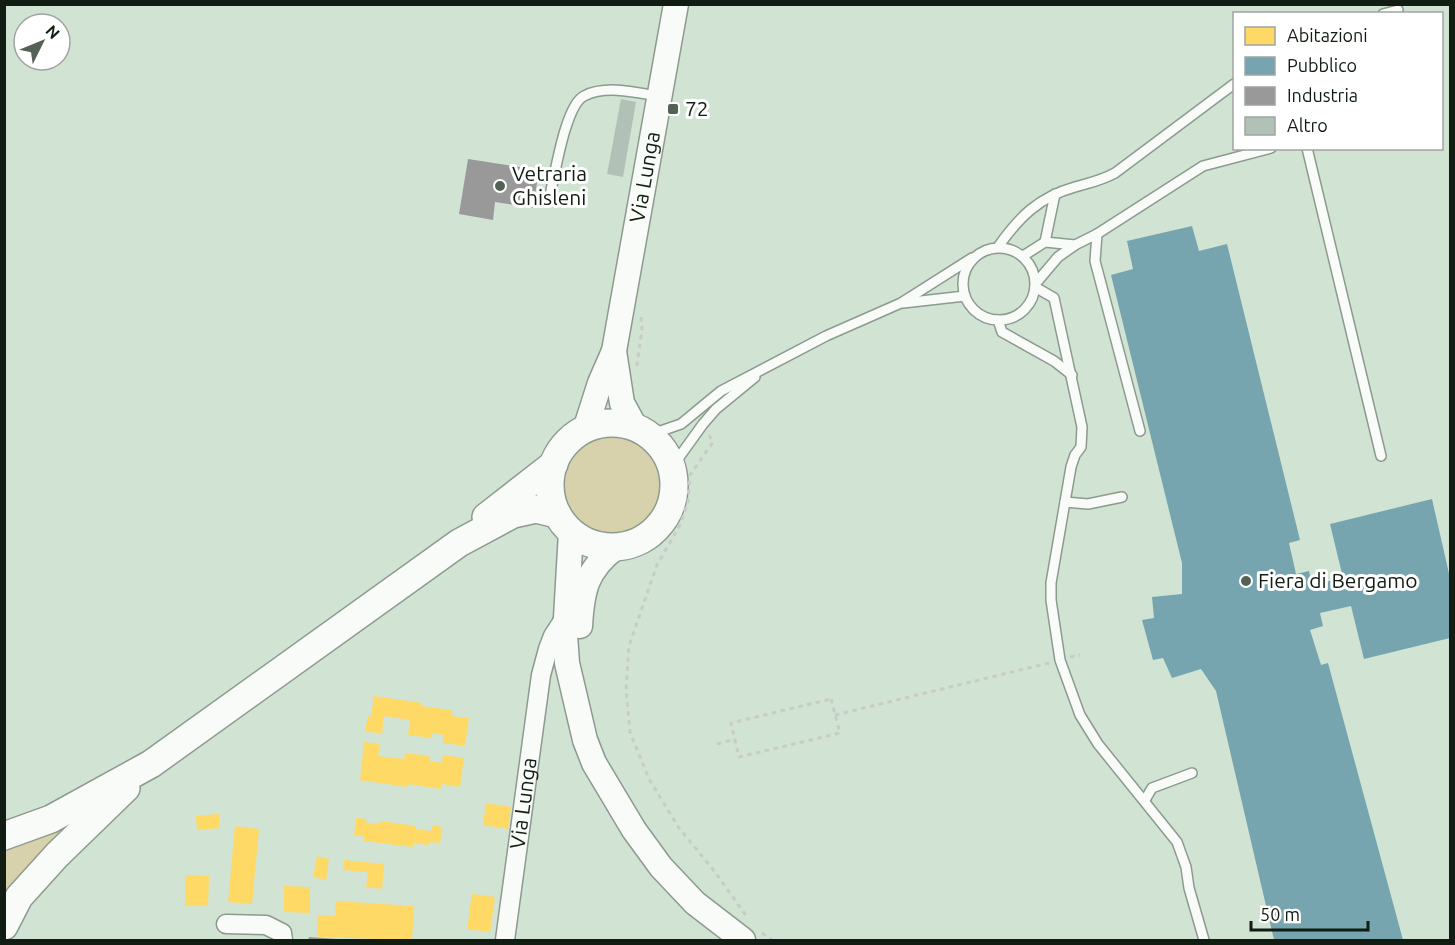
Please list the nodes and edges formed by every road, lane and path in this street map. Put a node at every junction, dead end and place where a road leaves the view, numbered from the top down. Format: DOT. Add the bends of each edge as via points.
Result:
graph roads {
  1 [pos="676,4"];
  2 [pos="1398,10"];
  3 [pos="1390,12"];
  4 [pos="1233,85"];
  5 [pos="660,96"];
  6 [pos="1264,150"];
  7 [pos="1307,150"];
  8 [pos="551,190"];
  9 [pos="1055,194"];
  10 [pos="1097,234"];
  11 [pos="1045,242"];
  12 [pos="1075,245"];
  13 [pos="998,247"];
  14 [pos="1023,256"];
  15 [pos="972,258"];
  16 [pos="1035,285"];
  17 [pos="964,296"];
  18 [pos="623,301"];
  19 [pos="901,303"];
  20 [pos="998,320"];
  21 [pos="614,351"];
  22 [pos="767,367"];
  23 [pos="636,372"];
  24 [pos="1072,375"];
  25 [pos="703,424"];
  26 [pos="585,430"];
  27 [pos="642,431"];
  28 [pos="1140,431"];
  29 [pos="1381,456"];
  30 [pos="554,464"];
  31 [pos="672,467"];
  32 [pos="1122,497"];
  33 [pos="1065,502"];
  34 [pos="564,523"];
  35 [pos="459,543"];
  36 [pos="615,548"];
  37 [pos="566,616"];
  38 [pos="567,655"];
  39 [pos="1080,655"];
  40 [pos="1060,660"];
  41 [pos="544,666"];
  42 [pos="835,715"];
  43 [pos="735,739"];
  44 [pos="717,744"];
  45 [pos="151,764"];
  46 [pos="1192,773"];
  47 [pos="610,787"];
  48 [pos="1145,800"];
  49 [pos="4,836"];
  50 [pos="226,924"];
  51 [pos="4,926"];
  52 [pos="749,929"];
  53 [pos="283,940"];
  54 [pos="505,940"];
  55 [pos="772,940"];
  56 [pos="1204,940"];
  1 -- 5 [label="street, Via Lunga"];
  2 -- 3 [label="lane"];
  4 -- 9 [label="lane" via="1115,173 1096,183"];
  5 -- 8 [label="lane" via="606,90 583,96 569,115"];
  5 -- 18 [label="street, Via Lunga"];
  6 -- 10 [label="lane" via="1203,166"];
  7 -- 29 [label="lane"];
  9 -- 11 [label="lane"];
  9 -- 13 [label="lane" via="1014,224"];
  10 -- 12 [label="lane"];
  10 -- 28 [label="lane" via="1095,261"];
  11 -- 12 [label="lane"];
  11 -- 14 [label="lane"];
  12 -- 16 [label="lane" via="1058,257"];
  13 -- 14 [label="lane"];
  13 -- 15 [label="lane"];
  14 -- 16 [label="lane" via="1034,273"];
  15 -- 17 [label="lane" via="963,276"];
  15 -- 19 [label="lane"];
  16 -- 20 [label="lane" via="1027,307 1009,319"];
  16 -- 24 [label="lane" via="1054,298"];
  17 -- 19 [label="lane"];
  17 -- 20 [label="lane" via="980,315"];
  18 -- 21 [label="street, Via Lunga"];
  18 -- 23 [label="path" via="640,304 642,329"];
  19 -- 22 [label="lane"];
  20 -- 24 [label="lane" via="1002,332"];
  21 -- 26 [label="street, Via Lunga"];
  21 -- 27 [label="street, Via Lunga" via="622,403"];
  22 -- 25 [label="lane"];
  22 -- 27 [label="lane" via="721,391 681,424"];
  24 -- 33 [label="lane" via="1082,427 1081,447 1071,467"];
  25 -- 31 [label="lane"];
  25 -- 52 [label="path" via="714,442 690,475 688,502 680,525 657,565 629,646 626,690 630,732 649,779 679,828 715,872"];
  26 -- 27 [label="main road" via="609,423"];
  26 -- 30 [label="main road" via="563,447"];
  27 -- 31 [label="main road, Via Lunga" via="661,447"];
  30 -- 34 [label="main road, Via Lunga" via="550,485 553,503"];
  30 -- 35 [label="main road" via="491,512"];
  31 -- 36 [label="main road, Via Lunga" via="675,490 664,521 640,541"];
  32 -- 33 [label="lane" via="1088,504"];
  33 -- 40 [label="lane" via="1051,583"];
  34 -- 35 [label="main road" via="536,509 513,514"];
  34 -- 36 [label="main road" via="581,539"];
  34 -- 37 [label="street, Via Lunga"];
  35 -- 45 [label="main road"];
  36 -- 47 [label="street, Via Lunga" via="588,578 580,625 584,666"];
  37 -- 38 [label="street, Via Lunga"];
  37 -- 41 [label="street, Via Lunga" via="553,636"];
  38 -- 41 [label="street"];
  38 -- 47 [label="street, Via Lunga" via="585,741"];
  39 -- 40 [label="path"];
  40 -- 42 [label="path"];
  40 -- 48 [label="lane" via="1080,715"];
  41 -- 54 [label="street, Via Lunga"];
  42 -- 43 [label="path" via="831,699 731,723"];
  42 -- 43 [label="path" via="840,733 739,757"];
  43 -- 44 [label="path"];
  45 -- 49 [label="main road" via="51,819"];
  45 -- 51 [label="main road" via="57,855 19,897"];
  46 -- 48 [label="lane" via="1152,788"];
  47 -- 52 [label="street, Via Lunga" via="661,867 695,903"];
  48 -- 56 [label="lane" via="1177,842"];
  50 -- 53 [label="street" via="266,925 282,933"];
  52 -- 55 [label="path"];
}
